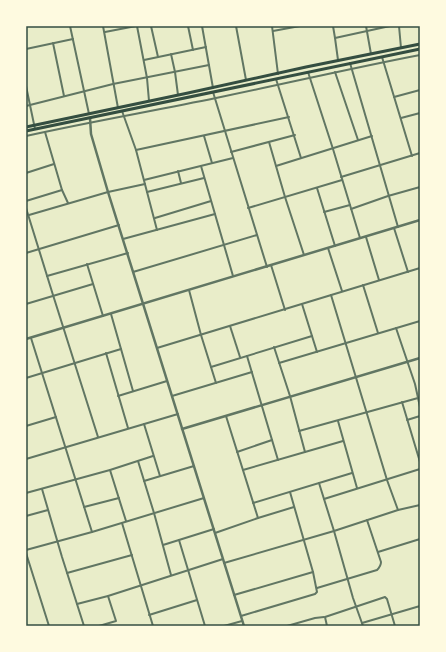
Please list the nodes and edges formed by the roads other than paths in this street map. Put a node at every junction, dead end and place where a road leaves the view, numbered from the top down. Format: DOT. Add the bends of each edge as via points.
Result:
graph roads {
  1 [pos="70,26"];
  2 [pos="103,26"];
  3 [pos="136,26"];
  4 [pos="151,26"];
  5 [pos="188,26"];
  6 [pos="202,26"];
  7 [pos="236,26"];
  8 [pos="272,26"];
  9 [pos="300,26"];
  10 [pos="333,26"];
  11 [pos="366,26"];
  12 [pos="390,26"];
  13 [pos="399,26"];
  14 [pos="286,27"];
  15 [pos="273,31"];
  16 [pos="367,31"];
  17 [pos="105,32"];
  18 [pos="335,38"];
  19 [pos="73,39"];
  20 [pos="53,43"];
  21 [pos="420,44"];
  22 [pos="206,47"];
  23 [pos="401,48"];
  24 [pos="26,49"];
  25 [pos="420,49"];
  26 [pos="193,50"];
  27 [pos="171,54"];
  28 [pos="370,54"];
  29 [pos="420,55"];
  30 [pos="158,57"];
  31 [pos="382,57"];
  32 [pos="144,60"];
  33 [pos="338,61"];
  34 [pos="383,62"];
  35 [pos="350,63"];
  36 [pos="209,65"];
  37 [pos="351,68"];
  38 [pos="176,72"];
  39 [pos="308,72"];
  40 [pos="335,72"];
  41 [pos="278,74"];
  42 [pos="147,78"];
  43 [pos="309,78"];
  44 [pos="276,79"];
  45 [pos="246,80"];
  46 [pos="113,84"];
  47 [pos="277,85"];
  48 [pos="26,86"];
  49 [pos="213,88"];
  50 [pos="420,90"];
  51 [pos="84,92"];
  52 [pos="213,92"];
  53 [pos="64,96"];
  54 [pos="178,96"];
  55 [pos="394,97"];
  56 [pos="215,98"];
  57 [pos="149,101"];
  58 [pos="30,105"];
  59 [pos="26,106"];
  60 [pos="118,108"];
  61 [pos="122,111"];
  62 [pos="420,113"];
  63 [pos="90,116"];
  64 [pos="123,116"];
  65 [pos="289,117"];
  66 [pos="401,118"];
  67 [pos="90,122"];
  68 [pos="26,127"];
  69 [pos="35,127"];
  70 [pos="26,131"];
  71 [pos="225,131"];
  72 [pos="45,132"];
  73 [pos="294,135"];
  74 [pos="26,136"];
  75 [pos="204,136"];
  76 [pos="372,136"];
  77 [pos="358,140"];
  78 [pos="269,142"];
  79 [pos="333,149"];
  80 [pos="136,150"];
  81 [pos="231,152"];
  82 [pos="420,154"];
  83 [pos="412,156"];
  84 [pos="233,158"];
  85 [pos="301,158"];
  86 [pos="54,164"];
  87 [pos="212,164"];
  88 [pos="200,166"];
  89 [pos="276,166"];
  90 [pos="380,166"];
  91 [pos="178,171"];
  92 [pos="26,173"];
  93 [pos="341,177"];
  94 [pos="204,178"];
  95 [pos="144,180"];
  96 [pos="342,180"];
  97 [pos="181,183"];
  98 [pos="145,184"];
  99 [pos="420,187"];
  100 [pos="317,188"];
  101 [pos="62,190"];
  102 [pos="108,192"];
  103 [pos="148,192"];
  104 [pos="388,196"];
  105 [pos="285,197"];
  106 [pos="26,201"];
  107 [pos="211,201"];
  108 [pos="68,203"];
  109 [pos="350,204"];
  110 [pos="26,208"];
  111 [pos="248,208"];
  112 [pos="351,209"];
  113 [pos="324,212"];
  114 [pos="215,214"];
  115 [pos="28,215"];
  116 [pos="154,218"];
  117 [pos="420,220"];
  118 [pos="119,225"];
  119 [pos="396,228"];
  120 [pos="157,230"];
  121 [pos="257,235"];
  122 [pos="366,237"];
  123 [pos="123,238"];
  124 [pos="360,238"];
  125 [pos="224,245"];
  126 [pos="335,246"];
  127 [pos="328,248"];
  128 [pos="39,249"];
  129 [pos="26,253"];
  130 [pos="128,253"];
  131 [pos="304,255"];
  132 [pos="87,264"];
  133 [pos="271,265"];
  134 [pos="267,267"];
  135 [pos="420,268"];
  136 [pos="133,272"];
  137 [pos="408,272"];
  138 [pos="47,276"];
  139 [pos="233,277"];
  140 [pos="380,280"];
  141 [pos="93,284"];
  142 [pos="363,285"];
  143 [pos="189,290"];
  144 [pos="342,291"];
  145 [pos="53,295"];
  146 [pos="331,295"];
  147 [pos="26,304"];
  148 [pos="143,304"];
  149 [pos="302,304"];
  150 [pos="285,310"];
  151 [pos="111,314"];
  152 [pos="103,316"];
  153 [pos="420,321"];
  154 [pos="230,326"];
  155 [pos="64,328"];
  156 [pos="396,328"];
  157 [pos="378,333"];
  158 [pos="201,335"];
  159 [pos="312,336"];
  160 [pos="31,338"];
  161 [pos="26,339"];
  162 [pos="346,343"];
  163 [pos="274,347"];
  164 [pos="157,348"];
  165 [pos="121,349"];
  166 [pos="317,352"];
  167 [pos="106,353"];
  168 [pos="247,356"];
  169 [pos="240,358"];
  170 [pos="420,358"];
  171 [pos="407,362"];
  172 [pos="74,363"];
  173 [pos="279,363"];
  174 [pos="211,367"];
  175 [pos="252,372"];
  176 [pos="42,373"];
  177 [pos="356,377"];
  178 [pos="26,378"];
  179 [pos="167,380"];
  180 [pos="216,383"];
  181 [pos="133,391"];
  182 [pos="118,396"];
  183 [pos="172,396"];
  184 [pos="290,396"];
  185 [pos="418,398"];
  186 [pos="402,402"];
  187 [pos="262,405"];
  188 [pos="420,407"];
  189 [pos="367,412"];
  190 [pos="178,414"];
  191 [pos="226,416"];
  192 [pos="420,416"];
  193 [pos="56,417"];
  194 [pos="407,420"];
  195 [pos="338,421"];
  196 [pos="144,424"];
  197 [pos="26,426"];
  198 [pos="128,428"];
  199 [pos="182,429"];
  200 [pos="299,431"];
  201 [pos="98,437"];
  202 [pos="272,440"];
  203 [pos="343,441"];
  204 [pos="65,447"];
  205 [pos="237,452"];
  206 [pos="305,452"];
  207 [pos="419,453"];
  208 [pos="153,456"];
  209 [pos="26,459"];
  210 [pos="278,460"];
  211 [pos="138,461"];
  212 [pos="420,462"];
  213 [pos="194,466"];
  214 [pos="420,469"];
  215 [pos="110,470"];
  216 [pos="242,470"];
  217 [pos="352,473"];
  218 [pos="160,476"];
  219 [pos="75,480"];
  220 [pos="144,480"];
  221 [pos="387,480"];
  222 [pos="319,483"];
  223 [pos="357,488"];
  224 [pos="42,489"];
  225 [pos="290,492"];
  226 [pos="26,493"];
  227 [pos="119,498"];
  228 [pos="204,498"];
  229 [pos="324,499"];
  230 [pos="253,503"];
  231 [pos="420,505"];
  232 [pos="84,507"];
  233 [pos="294,507"];
  234 [pos="48,510"];
  235 [pos="398,510"];
  236 [pos="154,513"];
  237 [pos="26,516"];
  238 [pos="258,518"];
  239 [pos="367,520"];
  240 [pos="126,521"];
  241 [pos="122,523"];
  242 [pos="214,529"];
  243 [pos="334,531"];
  244 [pos="92,532"];
  245 [pos="215,533"];
  246 [pos="420,539"];
  247 [pos="178,540"];
  248 [pos="303,540"];
  249 [pos="58,542"];
  250 [pos="163,545"];
  251 [pos="26,552"];
  252 [pos="378,552"];
  253 [pos="132,555"];
  254 [pos="223,560"];
  255 [pos="224,563"];
  256 [pos="188,570"];
  257 [pos="313,572"];
  258 [pos="67,573"];
  259 [pos="171,575"];
  260 [pos="348,579"];
  261 [pos="141,585"];
  262 [pos="317,588"];
  263 [pos="234,595"];
  264 [pos="108,596"];
  265 [pos="197,600"];
  266 [pos="77,604"];
  267 [pos="356,606"];
  268 [pos="420,606"];
  269 [pos="149,615"];
  270 [pos="392,615"];
  271 [pos="241,616"];
  272 [pos="325,616"];
  273 [pos="242,621"];
  274 [pos="363,624"];
  275 [pos="49,626"];
  276 [pos="84,626"];
  277 [pos="99,626"];
  278 [pos="153,626"];
  279 [pos="206,626"];
  280 [pos="224,626"];
  281 [pos="244,626"];
  282 [pos="286,626"];
  283 [pos="327,626"];
  284 [pos="395,626"];
  1 -- 19 [label="street"];
  2 -- 17 [label="street"];
  3 -- 17 [label="street"];
  3 -- 32 [label="street"];
  4 -- 30 [label="street"];
  5 -- 26 [label="street"];
  6 -- 22 [label="street"];
  7 -- 45 [label="street"];
  8 -- 15 [label="street"];
  9 -- 14 [label="street"];
  10 -- 18 [label="street"];
  11 -- 16 [label="street"];
  12 -- 16 [label="street"];
  13 -- 23 [label="street"];
  14 -- 15 [label="street"];
  15 -- 41 [label="street"];
  16 -- 18 [label="street"];
  16 -- 28 [label="street"];
  17 -- 46 [label="street"];
  18 -- 33 [label="street"];
  19 -- 20 [label="street"];
  19 -- 51 [label="street"];
  20 -- 24 [label="street"];
  20 -- 53 [label="street"];
  21 -- 23 [label="main road"];
  22 -- 26 [label="street"];
  22 -- 36 [label="street"];
  23 -- 28 [label="main road"];
  25 -- 31 [label="main road"];
  26 -- 27 [label="street"];
  27 -- 30 [label="street"];
  27 -- 38 [label="street"];
  28 -- 33 [label="main road"];
  29 -- 34 [label="street"];
  30 -- 32 [label="street"];
  31 -- 34 [label="street"];
  31 -- 35 [label="main road"];
  32 -- 42 [label="street"];
  33 -- 41 [label="main road"];
  34 -- 37 [label="street"];
  34 -- 55 [label="street"];
  35 -- 37 [label="street"];
  35 -- 39 [label="main road"];
  36 -- 38 [label="street"];
  36 -- 49 [label="street"];
  37 -- 40 [label="street"];
  37 -- 76 [label="street"];
  38 -- 42 [label="street"];
  38 -- 54 [label="street"];
  39 -- 43 [label="street"];
  39 -- 44 [label="main road"];
  40 -- 43 [label="street"];
  40 -- 77 [label="street"];
  41 -- 45 [label="main road"];
  42 -- 46 [label="street"];
  42 -- 57 [label="street"];
  43 -- 47 [label="street"];
  43 -- 79 [label="street"];
  44 -- 47 [label="street"];
  44 -- 52 [label="main road"];
  45 -- 49 [label="main road"];
  46 -- 51 [label="street"];
  46 -- 60 [label="street"];
  47 -- 56 [label="street"];
  47 -- 65 [label="street"];
  48 -- 58 [label="street"];
  49 -- 54 [label="main road"];
  50 -- 55 [label="street"];
  51 -- 53 [label="street"];
  51 -- 63 [label="street"];
  52 -- 56 [label="street"];
  52 -- 61 [label="main road"];
  53 -- 58 [label="street"];
  54 -- 57 [label="main road"];
  55 -- 66 [label="street"];
  56 -- 64 [label="street"];
  56 -- 71 [label="street"];
  57 -- 60 [label="main road"];
  58 -- 59 [label="street"];
  58 -- 69 [label="street"];
  60 -- 63 [label="main road"];
  61 -- 63 [label="main road"];
  61 -- 64 [label="street"];
  62 -- 66 [label="street"];
  63 -- 67 [label="street"];
  63 -- 69 [label="main road"];
  64 -- 67 [label="street"];
  64 -- 80 [label="street"];
  65 -- 71 [label="street"];
  65 -- 73 [label="street"];
  66 -- 83 [label="street"];
  67 -- 72 [label="street"];
  67 -- 102 [label="street" via="91,134"];
  68 -- 69 [label="main road"];
  69 -- 70 [label="main road"];
  71 -- 75 [label="street"];
  71 -- 81 [label="street"];
  72 -- 74 [label="street"];
  72 -- 86 [label="street"];
  73 -- 78 [label="street"];
  73 -- 85 [label="street"];
  75 -- 80 [label="street"];
  75 -- 87 [label="street"];
  76 -- 77 [label="street"];
  76 -- 90 [label="street"];
  77 -- 79 [label="street"];
  78 -- 81 [label="street"];
  78 -- 89 [label="street"];
  79 -- 85 [label="street"];
  79 -- 93 [label="street"];
  80 -- 95 [label="street"];
  81 -- 84 [label="street"];
  82 -- 83 [label="street"];
  83 -- 90 [label="street"];
  84 -- 87 [label="street"];
  84 -- 111 [label="street"];
  85 -- 89 [label="street"];
  86 -- 92 [label="street"];
  86 -- 101 [label="street"];
  87 -- 88 [label="street"];
  88 -- 91 [label="street"];
  88 -- 94 [label="street"];
  89 -- 105 [label="street"];
  90 -- 93 [label="street"];
  90 -- 104 [label="street"];
  91 -- 95 [label="street"];
  91 -- 97 [label="street"];
  93 -- 96 [label="street"];
  94 -- 97 [label="street"];
  94 -- 107 [label="street"];
  95 -- 98 [label="street"];
  96 -- 100 [label="street"];
  96 -- 109 [label="street"];
  97 -- 103 [label="street"];
  98 -- 102 [label="street"];
  98 -- 103 [label="street"];
  99 -- 104 [label="street"];
  100 -- 105 [label="street"];
  100 -- 113 [label="street"];
  101 -- 106 [label="street"];
  101 -- 108 [label="street"];
  102 -- 108 [label="street"];
  102 -- 118 [label="street"];
  103 -- 116 [label="street"];
  104 -- 112 [label="street"];
  104 -- 119 [label="street"];
  105 -- 111 [label="street"];
  105 -- 131 [label="street"];
  107 -- 114 [label="street"];
  107 -- 116 [label="street"];
  108 -- 115 [label="street"];
  109 -- 112 [label="street"];
  109 -- 113 [label="street"];
  110 -- 115 [label="street"];
  111 -- 121 [label="street"];
  112 -- 124 [label="street"];
  113 -- 126 [label="street"];
  114 -- 120 [label="street"];
  114 -- 125 [label="street"];
  115 -- 128 [label="street"];
  116 -- 120 [label="street"];
  117 -- 119 [label="street"];
  118 -- 123 [label="street"];
  118 -- 128 [label="street"];
  119 -- 122 [label="street"];
  119 -- 137 [label="street"];
  120 -- 123 [label="street"];
  121 -- 125 [label="street"];
  121 -- 134 [label="street"];
  122 -- 124 [label="street"];
  122 -- 140 [label="street"];
  123 -- 130 [label="street"];
  124 -- 126 [label="street"];
  125 -- 136 [label="street"];
  125 -- 139 [label="street"];
  126 -- 127 [label="street"];
  127 -- 131 [label="street"];
  127 -- 144 [label="street"];
  128 -- 129 [label="street"];
  128 -- 138 [label="street"];
  130 -- 132 [label="street"];
  130 -- 136 [label="street"];
  131 -- 133 [label="street"];
  132 -- 138 [label="street"];
  132 -- 141 [label="street"];
  133 -- 134 [label="street"];
  133 -- 150 [label="street"];
  134 -- 139 [label="street"];
  135 -- 137 [label="street"];
  136 -- 148 [label="street"];
  137 -- 140 [label="street"];
  138 -- 145 [label="street"];
  139 -- 143 [label="street"];
  140 -- 142 [label="street"];
  141 -- 145 [label="street"];
  141 -- 152 [label="street"];
  142 -- 144 [label="street"];
  142 -- 157 [label="street"];
  143 -- 148 [label="street"];
  143 -- 158 [label="street"];
  144 -- 146 [label="street"];
  145 -- 147 [label="street"];
  145 -- 155 [label="street"];
  146 -- 149 [label="street"];
  146 -- 162 [label="street"];
  148 -- 151 [label="street"];
  148 -- 164 [label="street"];
  149 -- 150 [label="street"];
  149 -- 159 [label="street"];
  150 -- 154 [label="street"];
  151 -- 152 [label="street"];
  151 -- 165 [label="street"];
  152 -- 155 [label="street"];
  153 -- 156 [label="street"];
  154 -- 158 [label="street"];
  154 -- 169 [label="street"];
  155 -- 160 [label="street"];
  155 -- 172 [label="street"];
  156 -- 157 [label="street"];
  156 -- 171 [label="street"];
  157 -- 162 [label="street"];
  158 -- 164 [label="street"];
  158 -- 174 [label="street"];
  159 -- 163 [label="street"];
  159 -- 166 [label="street"];
  160 -- 161 [label="street"];
  160 -- 176 [label="street"];
  162 -- 166 [label="street"];
  162 -- 177 [label="street"];
  163 -- 168 [label="street"];
  163 -- 173 [label="street"];
  164 -- 179 [label="street"];
  165 -- 167 [label="street"];
  165 -- 181 [label="street"];
  166 -- 173 [label="street"];
  167 -- 172 [label="street"];
  167 -- 182 [label="street"];
  168 -- 169 [label="street"];
  168 -- 175 [label="street"];
  169 -- 174 [label="street"];
  170 -- 171 [label="street"];
  171 -- 177 [label="street"];
  171 -- 185 [label="street"];
  172 -- 176 [label="street"];
  172 -- 201 [label="street"];
  173 -- 184 [label="street"];
  174 -- 180 [label="street"];
  175 -- 180 [label="street"];
  175 -- 187 [label="street"];
  176 -- 178 [label="street"];
  176 -- 193 [label="street"];
  177 -- 184 [label="street"];
  177 -- 189 [label="street"];
  179 -- 181 [label="street"];
  179 -- 183 [label="street"];
  180 -- 183 [label="street"];
  181 -- 182 [label="street"];
  182 -- 198 [label="street"];
  183 -- 190 [label="street"];
  184 -- 187 [label="street"];
  184 -- 200 [label="street"];
  185 -- 186 [label="street"];
  185 -- 188 [label="street"];
  186 -- 189 [label="street"];
  186 -- 194 [label="street"];
  187 -- 191 [label="street"];
  187 -- 202 [label="street"];
  189 -- 195 [label="street"];
  189 -- 221 [label="street"];
  190 -- 196 [label="street"];
  190 -- 199 [label="street"];
  191 -- 199 [label="street"];
  191 -- 205 [label="street"];
  192 -- 194 [label="street"];
  193 -- 197 [label="street"];
  193 -- 204 [label="street"];
  194 -- 207 [label="street"];
  195 -- 200 [label="street"];
  195 -- 203 [label="street"];
  196 -- 198 [label="street"];
  196 -- 208 [label="street"];
  198 -- 201 [label="street"];
  199 -- 213 [label="street"];
  200 -- 206 [label="street"];
  201 -- 204 [label="street"];
  202 -- 205 [label="street"];
  202 -- 210 [label="street"];
  203 -- 206 [label="street"];
  203 -- 217 [label="street"];
  204 -- 209 [label="street"];
  204 -- 219 [label="street"];
  205 -- 216 [label="street"];
  206 -- 210 [label="street"];
  207 -- 212 [label="street"];
  208 -- 211 [label="street"];
  208 -- 218 [label="street"];
  210 -- 216 [label="street"];
  211 -- 215 [label="street"];
  211 -- 220 [label="street"];
  213 -- 218 [label="street"];
  213 -- 228 [label="street"];
  214 -- 221 [label="street"];
  215 -- 219 [label="street"];
  215 -- 227 [label="street"];
  216 -- 230 [label="street"];
  217 -- 222 [label="street"];
  217 -- 223 [label="street"];
  218 -- 220 [label="street"];
  219 -- 224 [label="street"];
  219 -- 232 [label="street"];
  220 -- 236 [label="street"];
  221 -- 223 [label="street"];
  221 -- 235 [label="street"];
  222 -- 225 [label="street"];
  222 -- 229 [label="street"];
  223 -- 229 [label="street"];
  224 -- 226 [label="street"];
  224 -- 234 [label="street"];
  225 -- 230 [label="street"];
  225 -- 233 [label="street"];
  227 -- 232 [label="street"];
  227 -- 240 [label="street"];
  228 -- 236 [label="street"];
  228 -- 242 [label="street"];
  229 -- 243 [label="street"];
  230 -- 238 [label="street"];
  231 -- 235 [label="street"];
  232 -- 244 [label="street"];
  233 -- 238 [label="street"];
  233 -- 248 [label="street"];
  234 -- 237 [label="street"];
  234 -- 249 [label="street"];
  235 -- 239 [label="street"];
  236 -- 240 [label="street"];
  236 -- 250 [label="street"];
  238 -- 245 [label="street"];
  239 -- 243 [label="street"];
  239 -- 252 [label="street"];
  240 -- 241 [label="street"];
  241 -- 244 [label="street"];
  241 -- 253 [label="street"];
  242 -- 245 [label="street"];
  242 -- 247 [label="street"];
  243 -- 248 [label="street"];
  243 -- 260 [label="street"];
  244 -- 249 [label="street"];
  245 -- 254 [label="street"];
  246 -- 252 [label="street"];
  247 -- 250 [label="street"];
  247 -- 256 [label="street"];
  248 -- 255 [label="street"];
  248 -- 257 [label="street"];
  249 -- 251 [label="street"];
  249 -- 258 [label="street"];
  250 -- 259 [label="street"];
  251 -- 275 [label="street"];
  252 -- 260 [label="street" via="381,565 377,570"];
  253 -- 258 [label="street"];
  253 -- 261 [label="street"];
  254 -- 255 [label="street"];
  254 -- 256 [label="street"];
  255 -- 263 [label="street"];
  256 -- 259 [label="street"];
  256 -- 265 [label="street"];
  257 -- 262 [label="street"];
  257 -- 263 [label="street"];
  258 -- 266 [label="street"];
  259 -- 261 [label="street"];
  260 -- 262 [label="street"];
  260 -- 267 [label="street"];
  261 -- 264 [label="street"];
  261 -- 269 [label="street"];
  262 -- 271 [label="street" via="315,594"];
  263 -- 271 [label="street"];
  264 -- 266 [label="street"];
  264 -- 277 [label="street" via="116,622"];
  265 -- 269 [label="street"];
  265 -- 279 [label="street"];
  266 -- 276 [label="street"];
  267 -- 270 [label="street" via="385,597"];
  267 -- 272 [label="street"];
  267 -- 274 [label="street"];
  268 -- 270 [label="street"];
  269 -- 278 [label="street"];
  270 -- 274 [label="street"];
  270 -- 284 [label="street"];
  271 -- 273 [label="street"];
  272 -- 282 [label="street"];
  272 -- 283 [label="street"];
  273 -- 280 [label="street"];
  273 -- 281 [label="street"];
}
